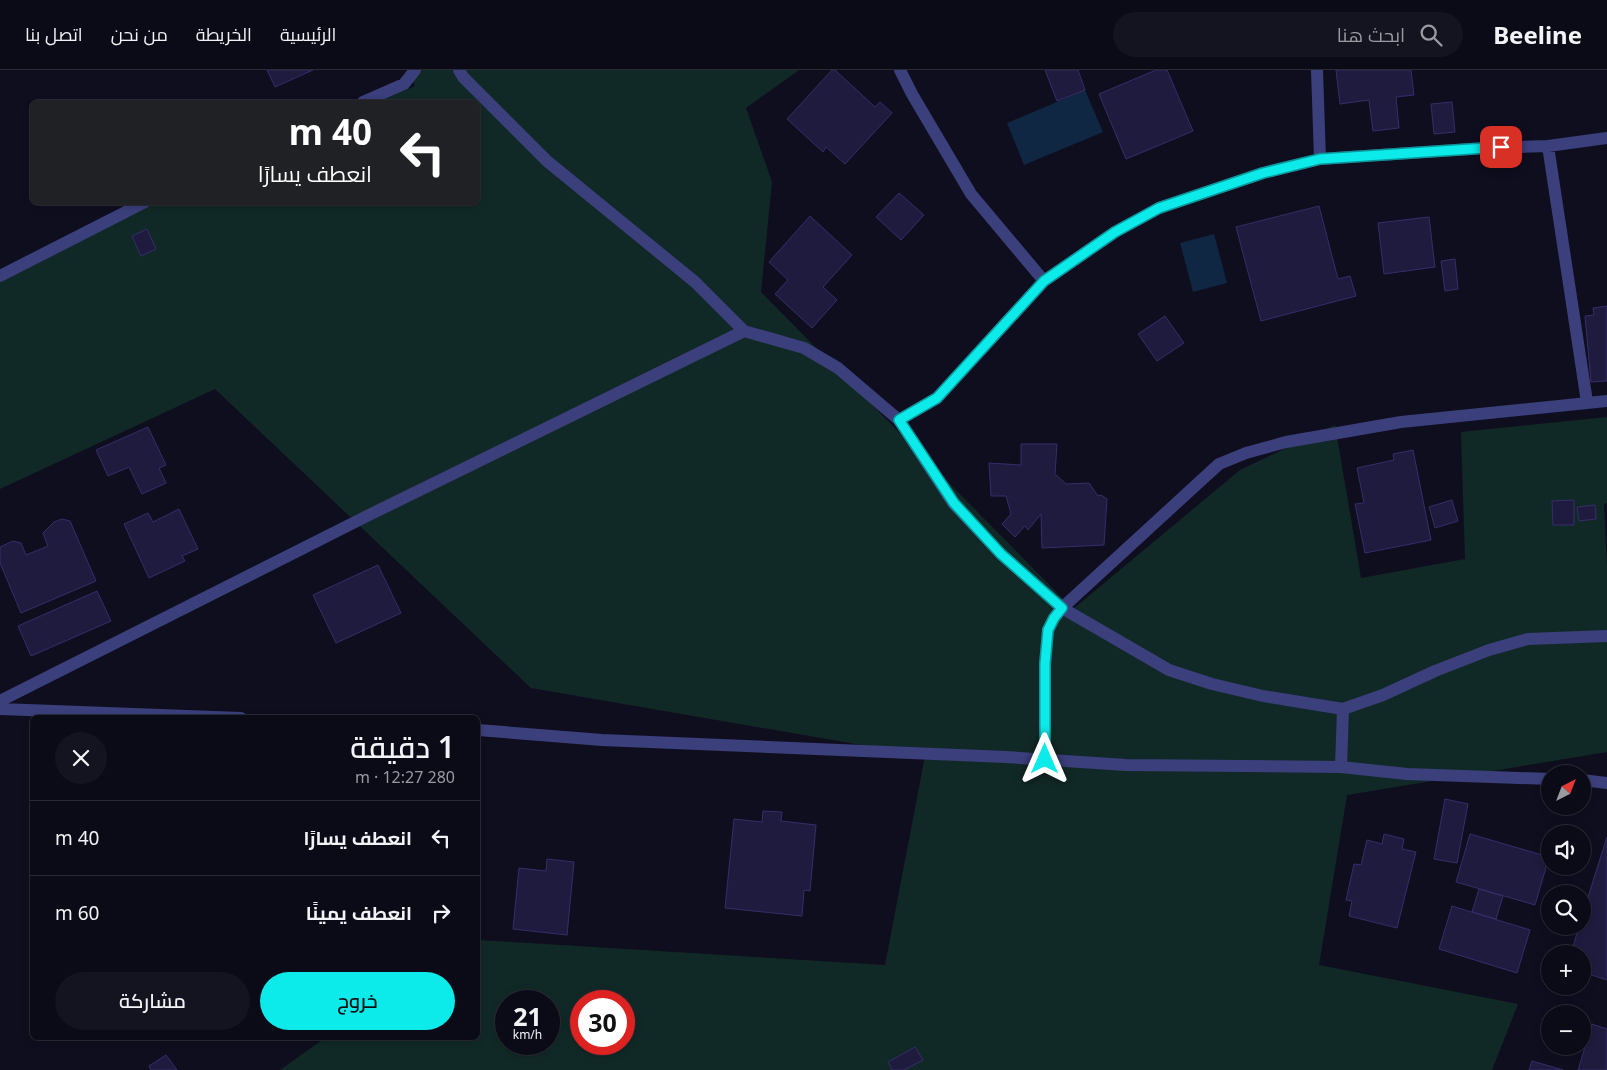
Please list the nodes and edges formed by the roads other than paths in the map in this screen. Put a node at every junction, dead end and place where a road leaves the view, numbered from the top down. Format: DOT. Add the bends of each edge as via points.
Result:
graph roads {
  1 [pos="415,70"];
  2 [pos="459,70"];
  3 [pos="900,70"];
  4 [pos="1317,70"];
  5 [pos="368,100"];
  6 [pos="1607,138"];
  7 [pos="1548,146"];
  8 [pos="1320,159"];
  9 [pos="139,205"];
  10 [pos="0,276"];
  11 [pos="1044,281"];
  12 [pos="744,331"];
  13 [pos="1607,401"];
  14 [pos="1587,402"];
  15 [pos="899,420"];
  16 [pos="1062,608"];
  17 [pos="1607,636"];
  18 [pos="0,701"];
  19 [pos="0,709"];
  20 [pos="1343,709"];
  21 [pos="161,715"];
  22 [pos="480,730"];
  23 [pos="1045,759"];
  24 [pos="1341,767"];
  25 [pos="1541,779"];
  26 [pos="1591,781"];
  27 [pos="1607,783"];
  1 -- 5 [label="street" via="404,84"];
  2 -- 12 [label="street" via="547,161 695,282"];
  3 -- 11 [label="street" via="971,194"];
  4 -- 8 [label="street"];
  6 -- 7 [label="street"];
  7 -- 8 [label="street"];
  7 -- 14 [label="street"];
  8 -- 11 [label="street" via="1263,173 1159,208 1115,232"];
  9 -- 10 [label="street"];
  11 -- 15 [label="street" via="937,398"];
  12 -- 15 [label="street" via="804,348 838,368"];
  12 -- 18 [label="street"];
  13 -- 14 [label="street"];
  14 -- 16 [label="street" via="1401,422 1286,442 1246,453 1219,464"];
  15 -- 16 [label="street" via="954,503 1001,554"];
  16 -- 20 [label="street" via="1169,670 1263,696"];
  16 -- 23 [label="street" via="1048,630"];
  17 -- 20 [label="street" via="1520,641 1489,650"];
  19 -- 21 [label="street"];
  20 -- 24 [label="street"];
  22 -- 23 [label="street" via="612,740"];
  23 -- 24 [label="street" via="1126,765"];
  24 -- 25 [label="street" via="1407,774"];
  26 -- 27 [label="street"];
}
